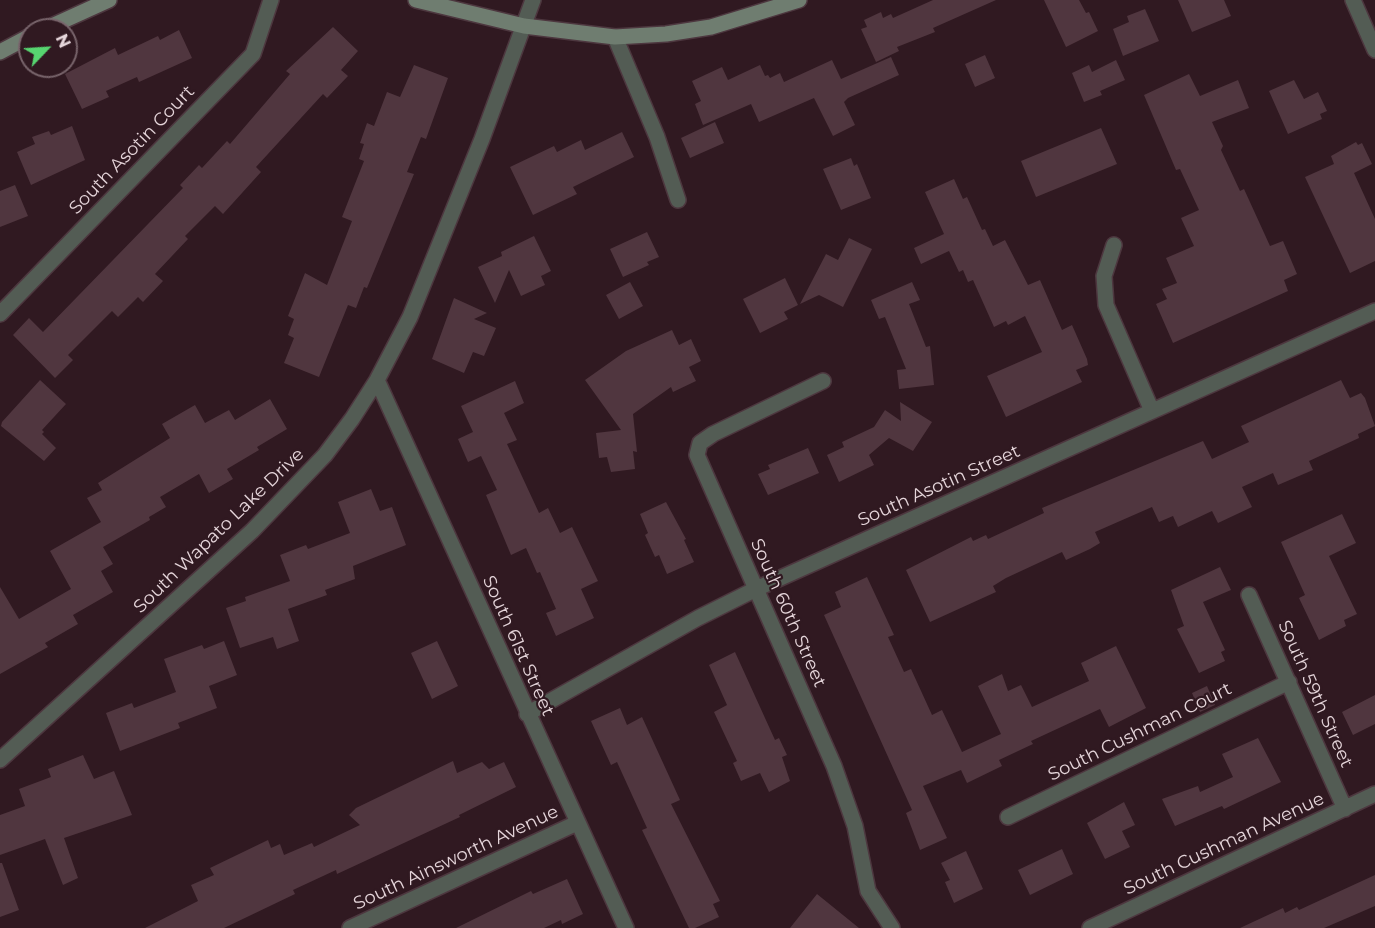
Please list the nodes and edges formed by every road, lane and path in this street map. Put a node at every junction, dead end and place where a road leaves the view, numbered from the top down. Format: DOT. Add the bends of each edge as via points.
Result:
graph roads {
  1 [pos="109,0"];
  2 [pos="271,0"];
  3 [pos="416,0"];
  4 [pos="532,0"];
  5 [pos="799,0"];
  6 [pos="1353,0"];
  7 [pos="69,18"];
  8 [pos="524,26"];
  9 [pos="615,37"];
  10 [pos="18,42"];
  11 [pos="1375,50"];
  12 [pos="0,52"];
  13 [pos="678,200"];
  14 [pos="1114,245"];
  15 [pos="1375,311"];
  16 [pos="0,314"];
  17 [pos="377,380"];
  18 [pos="824,381"];
  19 [pos="1152,411"];
  20 [pos="756,589"];
  21 [pos="1249,595"];
  22 [pos="1289,682"];
  23 [pos="527,714"];
  24 [pos="0,760"];
  25 [pos="1375,794"];
  26 [pos="1345,809"];
  27 [pos="1008,817"];
  28 [pos="577,823"];
  29 [pos="351,928"];
  30 [pos="626,928"];
  31 [pos="892,928"];
  32 [pos="1090,928"];
  1 -- 7 [label="street"];
  2 -- 16 [label="street, South Asotin Court" via="252,54"];
  3 -- 8 [label="street"];
  4 -- 8 [label="street"];
  5 -- 9 [label="street" via="711,27"];
  6 -- 11 [label="street"];
  8 -- 9 [label="street"];
  8 -- 17 [label="street, South Wapato Lake Drive" via="414,306"];
  9 -- 13 [label="street" via="657,137"];
  10 -- 12 [label="street"];
  14 -- 19 [label="street" via="1104,276 1106,305"];
  15 -- 19 [label="street, South Asotin Street"];
  17 -- 23 [label="street, South 61st Street"];
  17 -- 24 [label="street, South Wapato Lake Drive" via="325,455 292,491"];
  18 -- 20 [label="street, South 60th Street" via="734,423 699,447 699,463"];
  19 -- 20 [label="street, South Asotin Street"];
  20 -- 23 [label="street, South Asotin Street"];
  20 -- 31 [label="street, South 60th Street" via="843,788 868,891"];
  21 -- 22 [label="street, South 59th Street"];
  22 -- 26 [label="street, South 59th Street"];
  22 -- 27 [label="street, South Cushman Court"];
  23 -- 28 [label="street, South 61st Street"];
  25 -- 26 [label="street, South Cushman Avenue"];
  26 -- 32 [label="street, South Cushman Avenue"];
  28 -- 29 [label="street, South Ainsworth Avenue"];
  28 -- 30 [label="street, South 61st Street"];
}
